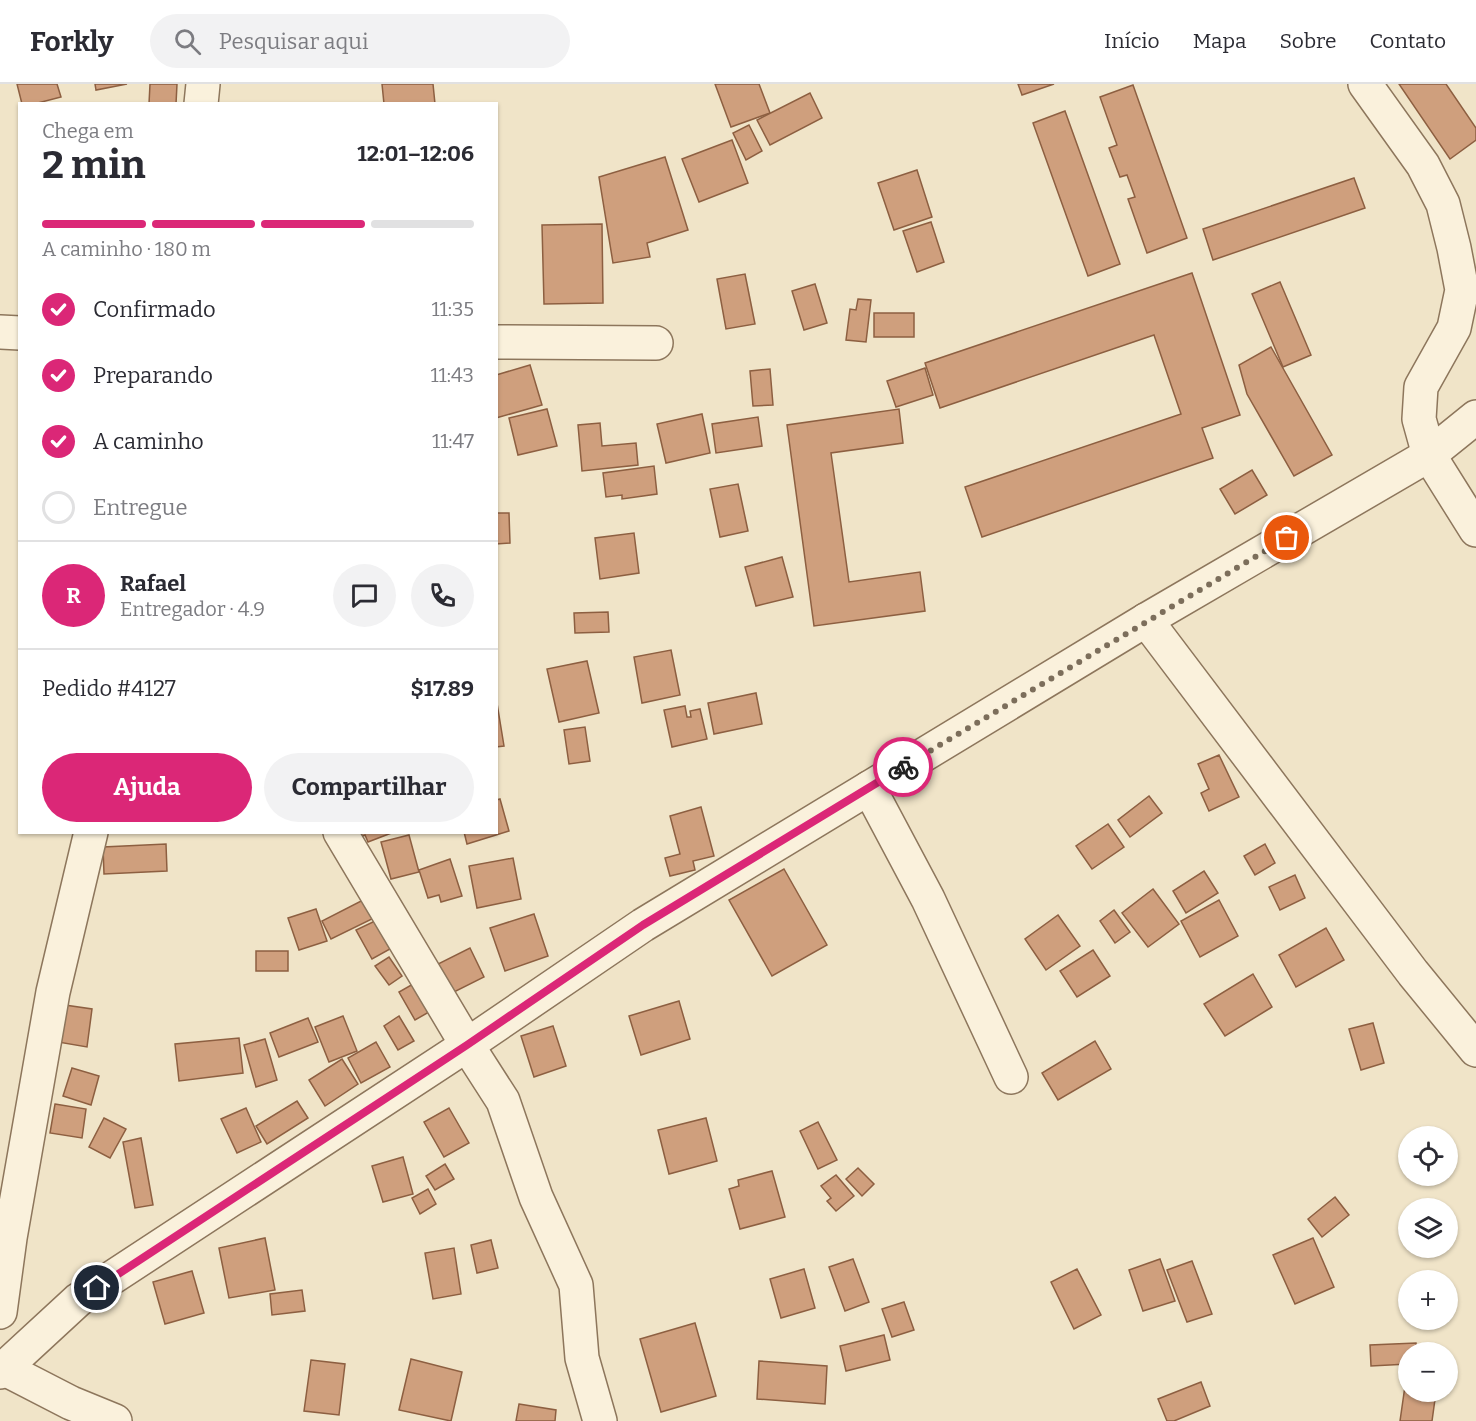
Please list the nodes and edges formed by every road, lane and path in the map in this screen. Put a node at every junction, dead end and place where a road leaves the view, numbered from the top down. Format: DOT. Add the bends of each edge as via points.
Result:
graph roads {
  1 [pos="203,84"];
  2 [pos="1365,84"];
  3 [pos="201,102"];
  4 [pos="0,332"];
  5 [pos="18,333"];
  6 [pos="498,342"];
  7 [pos="656,343"];
  8 [pos="1476,417"];
  9 [pos="1429,455"];
  10 [pos="1476,530"];
  11 [pos="1146,621"];
  12 [pos="869,788"];
  13 [pos="91,834"];
  14 [pos="341,834"];
  15 [pos="467,1045"];
  16 [pos="1476,1050"];
  17 [pos="1011,1077"];
  18 [pos="0,1312"];
  19 [pos="1,1370"];
  20 [pos="115,1421"];
  21 [pos="600,1421"];
  1 -- 3 [label="street"];
  2 -- 9 [label="street" via="1423,165 1443,204 1462,290 1454,328 1421,387 1419,418"];
  4 -- 5 [label="street"];
  6 -- 7 [label="street"];
  8 -- 9 [label="street"];
  9 -- 10 [label="street"];
  9 -- 11 [label="street"];
  11 -- 12 [label="street"];
  11 -- 16 [label="street"];
  12 -- 15 [label="street" via="643,925"];
  12 -- 17 [label="street" via="928,899"];
  13 -- 18 [label="street" via="53,992"];
  14 -- 15 [label="street"];
  15 -- 19 [label="street" via="78,1300"];
  15 -- 21 [label="street" via="503,1101 536,1197 576,1285 582,1358"];
  19 -- 20 [label="street"];
}
